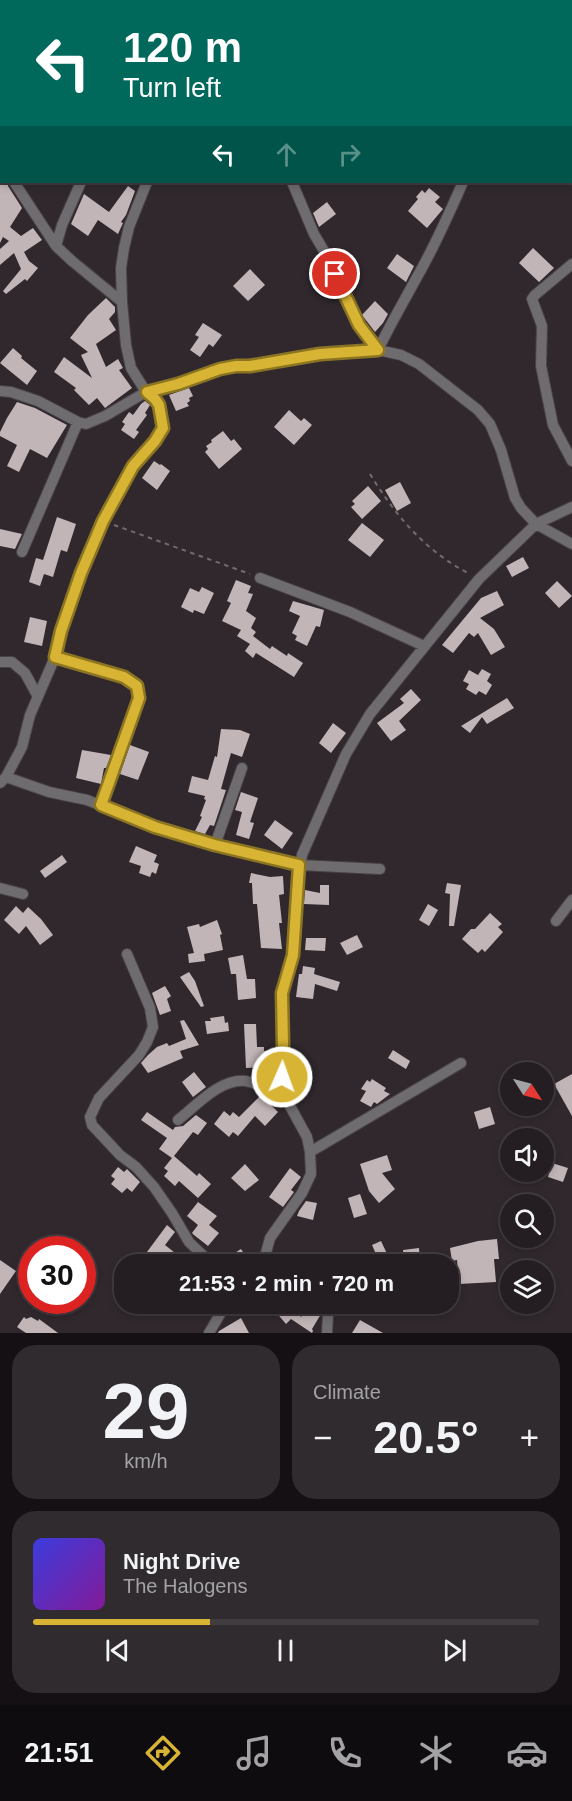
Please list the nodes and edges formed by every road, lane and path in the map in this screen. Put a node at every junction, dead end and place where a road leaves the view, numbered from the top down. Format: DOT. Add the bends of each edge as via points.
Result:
graph roads {
  1 [pos="15,183"];
  2 [pos="81,183"];
  3 [pos="147,183"];
  4 [pos="292,183"];
  5 [pos="463,183"];
  6 [pos="56,246"];
  7 [pos="572,264"];
  8 [pos="122,302"];
  9 [pos="378,350"];
  10 [pos="0,391"];
  11 [pos="147,392"];
  12 [pos="78,423"];
  13 [pos="572,461"];
  14 [pos="370,474"];
  15 [pos="572,507"];
  16 [pos="103,521"];
  17 [pos="536,524"];
  18 [pos="572,544"];
  19 [pos="22,552"];
  20 [pos="260,578"];
  21 [pos="479,579"];
  22 [pos="424,646"];
  23 [pos="55,657"];
  24 [pos="0,662"];
  25 [pos="37,694"];
  26 [pos="242,768"];
  27 [pos="3,780"];
  28 [pos="101,805"];
  29 [pos="215,845"];
  30 [pos="299,865"];
  31 [pos="380,869"];
  32 [pos="0,888"];
  33 [pos="23,894"];
  34 [pos="572,900"];
  35 [pos="556,921"];
  36 [pos="128,954"];
  37 [pos="461,1063"];
  38 [pos="285,1097"];
  39 [pos="178,1120"];
  40 [pos="310,1152"];
  41 [pos="202,1254"];
  42 [pos="266,1254"];
  43 [pos="220,1314"];
  44 [pos="328,1315"];
  45 [pos="209,1333"];
  46 [pos="327,1333"];
  1 -- 6 [label="street"];
  2 -- 6 [label="street"];
  3 -- 8 [label="street" via="124,248"];
  4 -- 9 [label="street" via="351,310"];
  5 -- 9 [label="street"];
  6 -- 8 [label="street"];
  7 -- 13 [label="street" via="532,299 542,326 541,366 554,425"];
  8 -- 11 [label="street" via="131,368"];
  9 -- 11 [label="street" via="236,366"];
  9 -- 17 [label="street" via="419,364 478,410 490,424 501,450 515,498"];
  10 -- 12 [label="street" via="38,401"];
  11 -- 12 [label="street" via="93,423"];
  11 -- 16 [label="street" via="159,405 163,428 133,466"];
  12 -- 19 [label="street"];
  14 -- 21 [label="path" via="422,542"];
  15 -- 17 [label="street"];
  16 -- 20 [label="path"];
  16 -- 23 [label="street" via="81,573"];
  17 -- 18 [label="street"];
  17 -- 21 [label="street"];
  20 -- 22 [label="street" via="350,612"];
  21 -- 22 [label="street"];
  22 -- 30 [label="street" via="370,714 346,754"];
  23 -- 25 [label="street"];
  23 -- 28 [label="street" via="124,677 137,686 139,698"];
  24 -- 25 [label="street" via="12,662 25,673"];
  25 -- 27 [label="street" via="22,747"];
  26 -- 29 [label="street"];
  27 -- 28 [label="street"];
  28 -- 29 [label="street"];
  29 -- 30 [label="street"];
  30 -- 31 [label="street"];
  30 -- 38 [label="street" via="293,955 282,993"];
  32 -- 33 [label="street"];
  34 -- 35 [label="street"];
  36 -- 41 [label="street" via="150,1008 153,1027 139,1055 99,1098 90,1118 92,1125 154,1187 189,1242"];
  37 -- 40 [label="street"];
  38 -- 39 [label="street" via="246,1081 228,1082"];
  38 -- 40 [label="street" via="307,1137"];
  40 -- 42 [label="street" via="309,1181 270,1238"];
  43 -- 45 [label="street"];
  44 -- 46 [label="street"];
}
